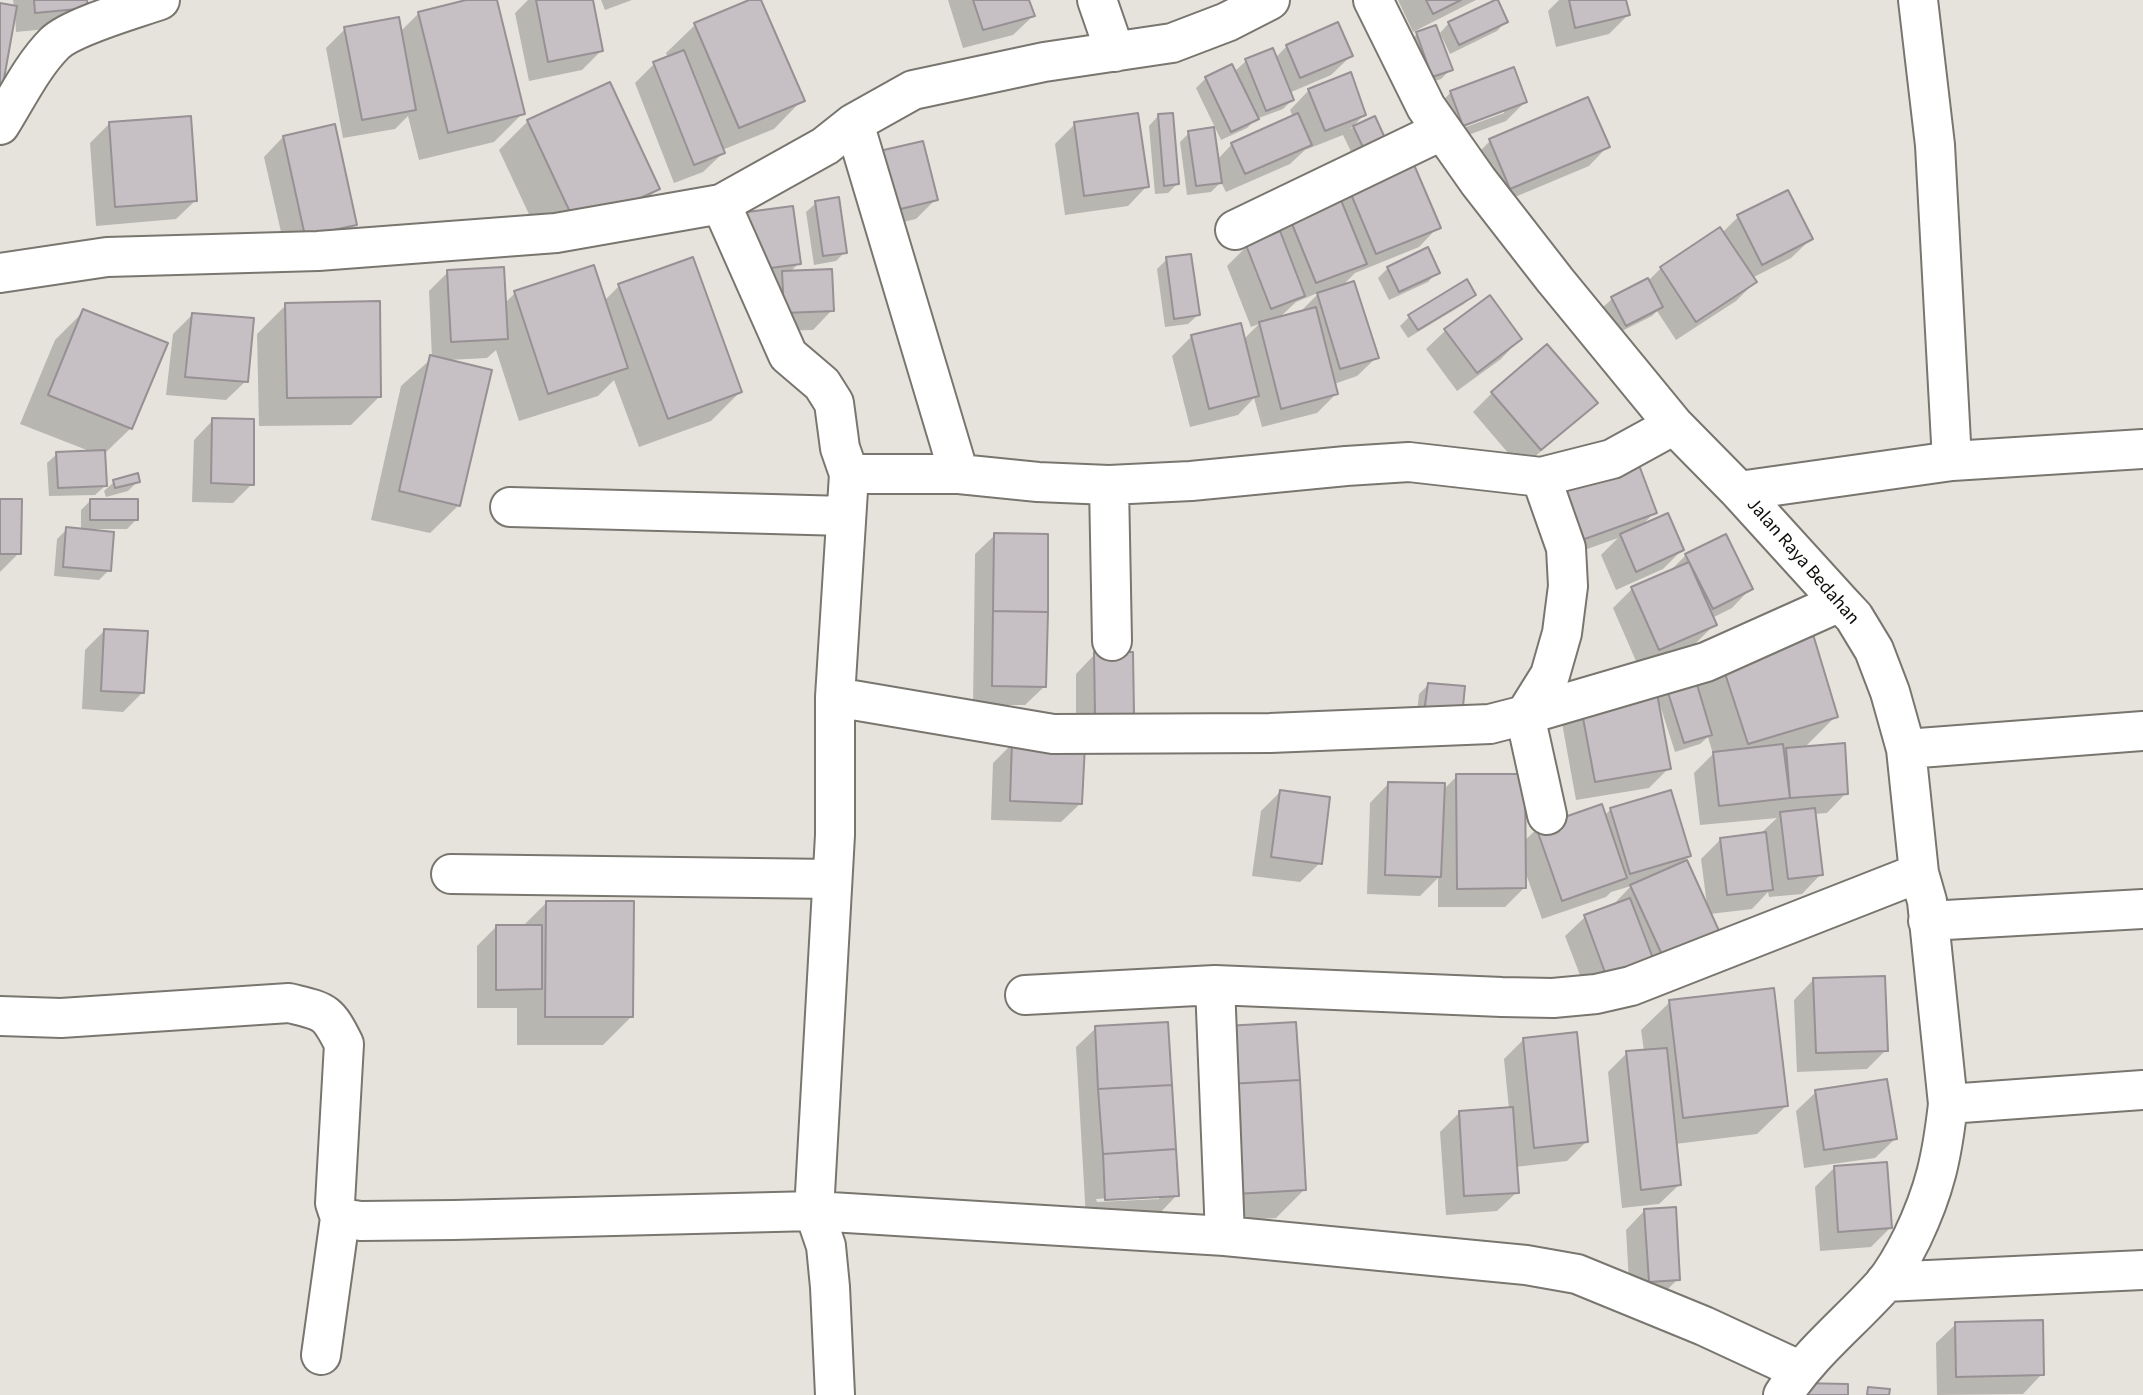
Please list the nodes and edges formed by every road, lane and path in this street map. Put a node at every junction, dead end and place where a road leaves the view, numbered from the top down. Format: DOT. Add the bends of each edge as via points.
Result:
graph roads {
  1 [pos="160,0"];
  2 [pos="1097,0"];
  3 [pos="1270,0"];
  4 [pos="1373,0"];
  5 [pos="1918,0"];
  6 [pos="1115,52"];
  7 [pos="854,123"];
  8 [pos="0,125"];
  9 [pos="1441,131"];
  10 [pos="721,204"];
  11 [pos="1235,230"];
  12 [pos="0,273"];
  13 [pos="1674,425"];
  14 [pos="2143,449"];
  15 [pos="1952,461"];
  16 [pos="849,474"];
  17 [pos="959,474"];
  18 [pos="1541,477"];
  19 [pos="1109,485"];
  20 [pos="1739,491"];
  21 [pos="510,507"];
  22 [pos="846,516"];
  23 [pos="1840,602"];
  24 [pos="1112,641"];
  25 [pos="835,698"];
  26 [pos="1525,715"];
  27 [pos="2143,731"];
  28 [pos="1906,749"];
  29 [pos="1547,815"];
  30 [pos="1919,873"];
  31 [pos="451,874"];
  32 [pos="832,879"];
  33 [pos="2143,909"];
  34 [pos="1928,921"];
  35 [pos="1215,985"];
  36 [pos="1024,995"];
  37 [pos="0,1016"];
  38 [pos="2143,1090"];
  39 [pos="1948,1104"];
  40 [pos="814,1211"];
  41 [pos="340,1218"];
  42 [pos="1225,1236"];
  43 [pos="2143,1270"];
  44 [pos="1885,1282"];
  45 [pos="321,1355"];
  46 [pos="1791,1382"];
  47 [pos="835,1395"];
  1 -- 8 [label="street" via="56,42"];
  2 -- 6 [label="street"];
  3 -- 6 [label="street" via="1172,43"];
  4 -- 9 [label="street, Jalan Raya Bedahan"];
  5 -- 15 [label="street" via="1935,145"];
  6 -- 7 [label="street" via="913,90"];
  7 -- 10 [label="street" via="825,146"];
  7 -- 17 [label="street"];
  9 -- 11 [label="street"];
  9 -- 13 [label="street, Jalan Raya Bedahan"];
  10 -- 12 [label="street" via="556,233 318,251 107,257"];
  10 -- 16 [label="street" via="788,355 822,384 834,403"];
  13 -- 18 [label="street" via="1612,458"];
  13 -- 20 [label="street, Jalan Raya Bedahan"];
  14 -- 15 [label="street"];
  15 -- 20 [label="street"];
  16 -- 17 [label="street"];
  16 -- 22 [label="street"];
  17 -- 19 [label="street"];
  18 -- 19 [label="street" via="1409,462"];
  18 -- 26 [label="street" via="1566,548 1568,586 1562,633 1549,676"];
  19 -- 24 [label="street"];
  20 -- 23 [label="street, Jalan Raya Bedahan"];
  21 -- 22 [label="street"];
  22 -- 25 [label="street"];
  23 -- 26 [label="street" via="1706,662"];
  23 -- 28 [label="street, Jalan Raya Bedahan" via="1874,650"];
  25 -- 26 [label="street" via="1053,734 1270,733 1490,724"];
  25 -- 32 [label="street"];
  26 -- 29 [label="street"];
  27 -- 28 [label="street"];
  28 -- 30 [label="street, Jalan Raya Bedahan"];
  30 -- 34 [label="street, Jalan Raya Bedahan"];
  30 -- 35 [label="street" via="1631,986 1596,994 1502,997"];
  31 -- 32 [label="street"];
  32 -- 40 [label="street"];
  33 -- 34 [label="street"];
  34 -- 39 [label="street, Jalan Raya Bedahan"];
  35 -- 36 [label="street"];
  35 -- 42 [label="street"];
  37 -- 41 [label="street" via="74,1017 289,1003 322,1011 344,1044 335,1203"];
  38 -- 39 [label="street"];
  39 -- 44 [label="street, Jalan Raya Bedahan" via="1940,1167 1930,1198 1904,1254"];
  40 -- 41 [label="street" via="454,1220"];
  40 -- 42 [label="street"];
  40 -- 47 [label="street" via="826,1246"];
  41 -- 45 [label="street"];
  42 -- 46 [label="street" via="1577,1274 1704,1326"];
  43 -- 44 [label="street"];
  44 -- 46 [label="street, Jalan Raya Bedahan"];
}
